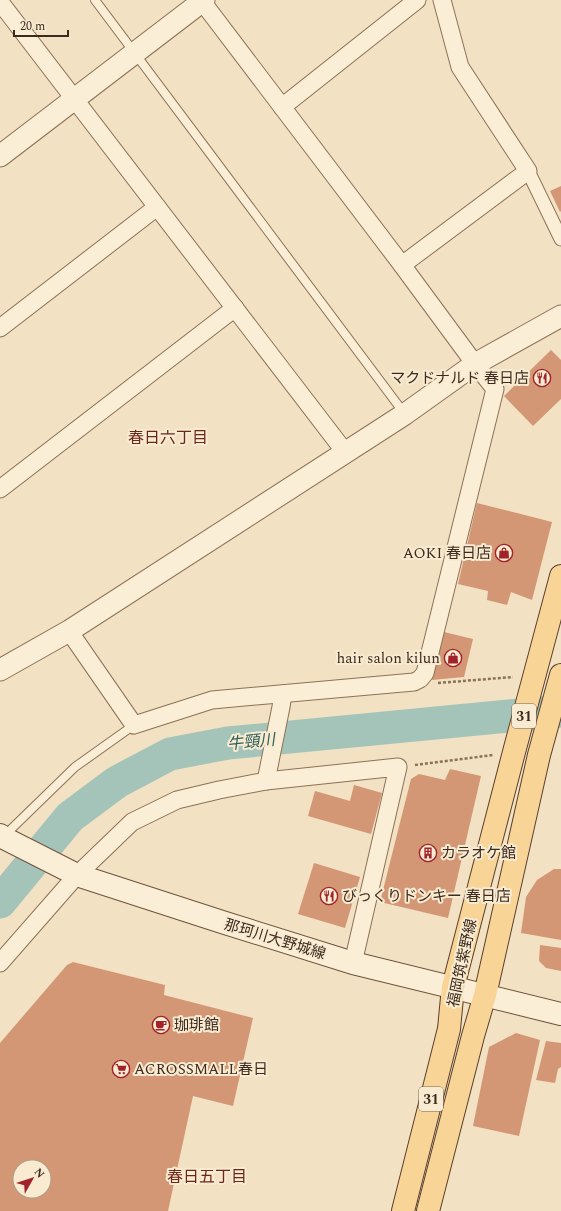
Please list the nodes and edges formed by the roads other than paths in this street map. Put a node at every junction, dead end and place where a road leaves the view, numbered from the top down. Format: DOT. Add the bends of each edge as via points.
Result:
graph roads {
  1 [pos="94,0"];
  2 [pos="418,0"];
  3 [pos="442,0"];
  4 [pos="202,1"];
  5 [pos="0,2"];
  6 [pos="134,53"];
  7 [pos="74,99"];
  8 [pos="282,107"];
  9 [pos="0,156"];
  10 [pos="528,171"];
  11 [pos="157,207"];
  12 [pos="561,239"];
  13 [pos="402,265"];
  14 [pos="235,308"];
  15 [pos="561,316"];
  16 [pos="0,328"];
  17 [pos="475,364"];
  18 [pos="405,414"];
  19 [pos="345,452"];
  20 [pos="0,489"];
  21 [pos="561,576"];
  22 [pos="69,631"];
  23 [pos="0,670"];
  24 [pos="560,678"];
  25 [pos="282,700"];
  26 [pos="134,725"];
  27 [pos="266,776"];
  28 [pos="2,838"];
  29 [pos="73,873"];
  30 [pos="353,962"];
  31 [pos="0,963"];
  32 [pos="453,987"];
  33 [pos="486,995"];
  34 [pos="561,1014"];
  35 [pos="403,1211"];
  36 [pos="428,1211"];
  1 -- 6 [label="lane"];
  2 -- 8 [label="street"];
  3 -- 10 [label="street" via="460,67"];
  4 -- 6 [label="street"];
  4 -- 8 [label="street"];
  5 -- 7 [label="street"];
  6 -- 7 [label="street"];
  6 -- 18 [label="lane"];
  7 -- 9 [label="street"];
  7 -- 11 [label="street"];
  8 -- 13 [label="street"];
  10 -- 12 [label="street"];
  10 -- 13 [label="street"];
  11 -- 14 [label="street"];
  11 -- 16 [label="street"];
  13 -- 17 [label="street"];
  14 -- 19 [label="street"];
  14 -- 20 [label="street"];
  15 -- 17 [label="street"];
  17 -- 18 [label="street"];
  17 -- 25 [label="street" via="495,389 426,674 414,682"];
  18 -- 19 [label="street"];
  19 -- 22 [label="street"];
  21 -- 32 [label="main road, 福岡筑紫野線 / 31" via="526,678 504,754"];
  22 -- 23 [label="street"];
  22 -- 26 [label="street"];
  24 -- 33 [label="main road, 福岡筑紫野線 / 31" via="538,756"];
  25 -- 26 [label="street" via="212,700"];
  25 -- 27 [label="street"];
  26 -- 28 [label="lane" via="75,767"];
  27 -- 29 [label="street" via="177,800 132,822"];
  27 -- 30 [label="street" via="398,767"];
  28 -- 29 [label="main road, 那珂川大野城線"];
  29 -- 30 [label="main road, 那珂川大野城線"];
  29 -- 31 [label="street"];
  30 -- 32 [label="main road, 那珂川大野城線"];
  32 -- 33 [label="main road, 那珂川大野城線"];
  32 -- 35 [label="main road, 福岡筑紫野線 / 31" via="449,1029"];
  33 -- 34 [label="main road, 那珂川大野城線"];
  33 -- 36 [label="main road, 福岡筑紫野線 / 31"];
}
